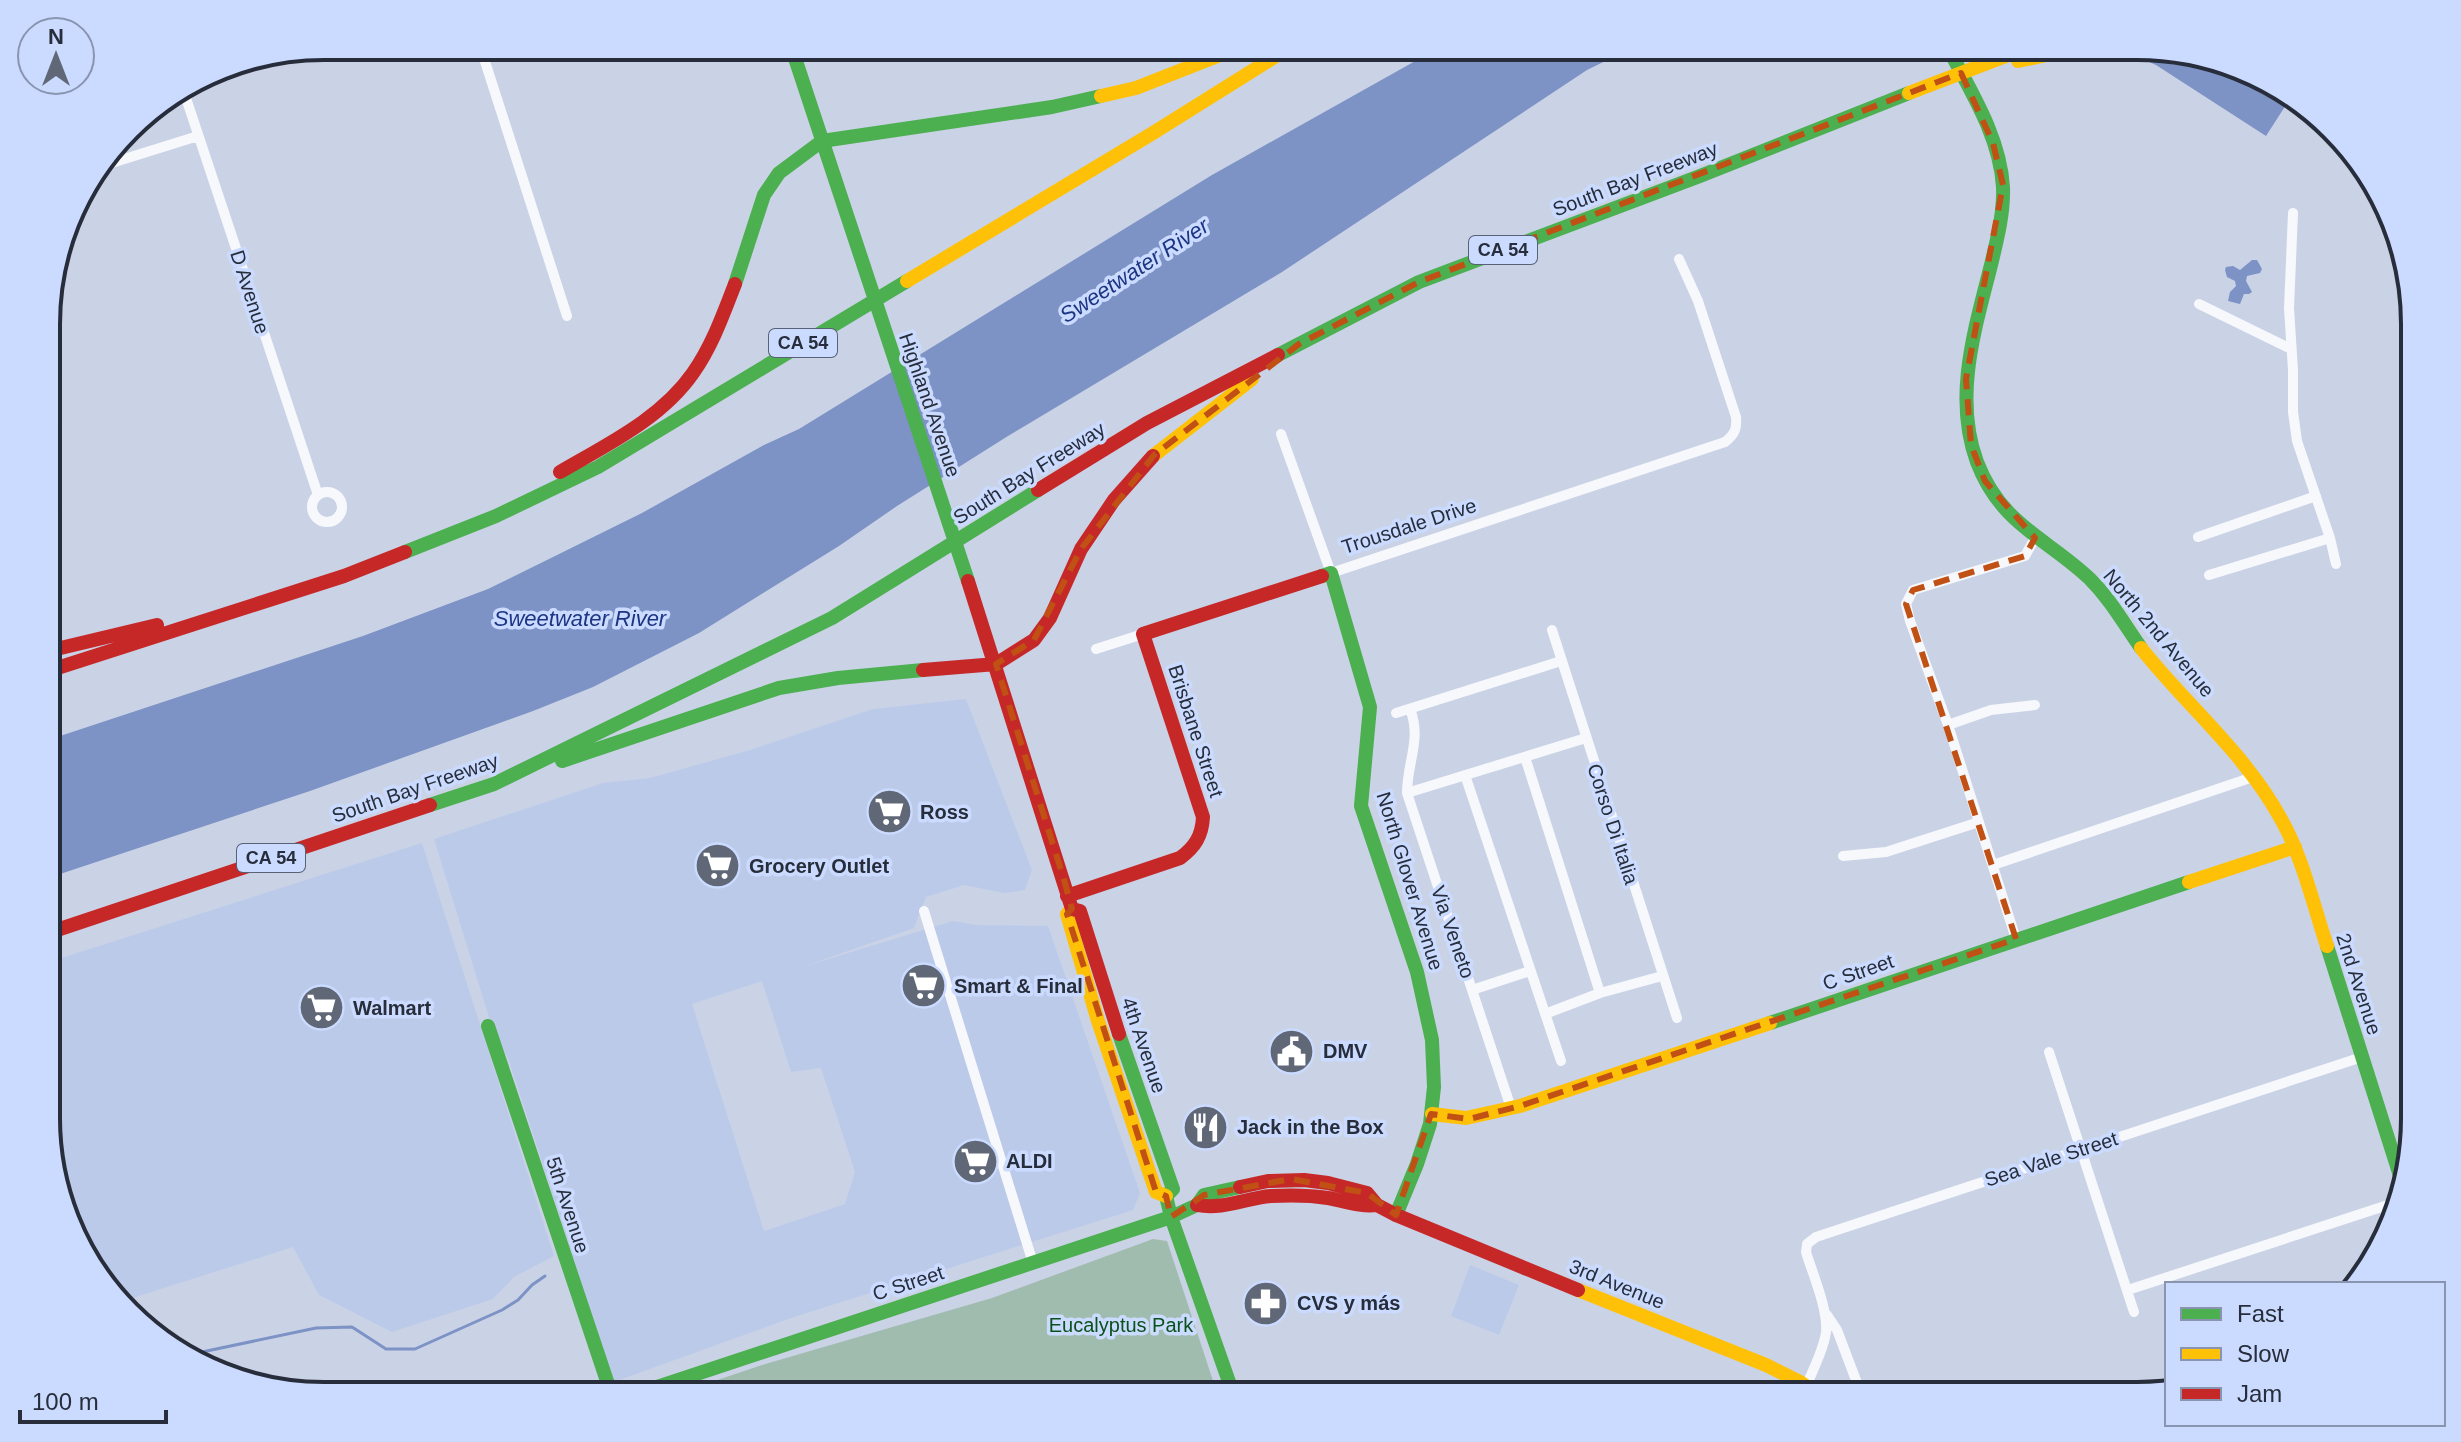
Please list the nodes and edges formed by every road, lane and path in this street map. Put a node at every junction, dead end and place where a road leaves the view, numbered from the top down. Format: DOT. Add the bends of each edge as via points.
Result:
graph roads {
  1 [pos="485,60"];
  2 [pos="796,60"];
  3 [pos="1207,60"];
  4 [pos="1270,60"];
  5 [pos="1954,60"];
  6 [pos="1994,60"];
  7 [pos="2022,60"];
  8 [pos="1956,74"];
  9 [pos="186,99"];
  10 [pos="198,136"];
  11 [pos="822,141"];
  12 [pos="116,162"];
  13 [pos="2293,213"];
  14 [pos="1679,259"];
  15 [pos="2199,304"];
  16 [pos="567,316"];
  17 [pos="1299,344"];
  18 [pos="2291,349"];
  19 [pos="1281,434"];
  20 [pos="318,495"];
  21 [pos="2316,496"];
  22 [pos="2198,537"];
  23 [pos="2035,538"];
  24 [pos="2330,538"];
  25 [pos="398,556"];
  26 [pos="2336,564"];
  27 [pos="1331,573"];
  28 [pos="2209,575"];
  29 [pos="208,622"];
  30 [pos="1552,630"];
  31 [pos="1143,634"];
  32 [pos="60,648"];
  33 [pos="1096,649"];
  34 [pos="1561,661"];
  35 [pos="996,664"];
  36 [pos="60,667"];
  37 [pos="2035,705"];
  38 [pos="1410,709"];
  39 [pos="1396,713"];
  40 [pos="1948,725"];
  41 [pos="1586,738"];
  42 [pos="1525,757"];
  43 [pos="1465,775"];
  44 [pos="2253,777"];
  45 [pos="494,784"];
  46 [pos="1407,793"];
  47 [pos="1979,822"];
  48 [pos="2295,847"];
  49 [pos="1843,856"];
  50 [pos="1993,865"];
  51 [pos="1060,867"];
  52 [pos="1069,902"];
  53 [pos="924,911"];
  54 [pos="60,929"];
  55 [pos="2016,939"];
  56 [pos="1530,971"];
  57 [pos="1662,976"];
  58 [pos="1472,990"];
  59 [pos="1600,993"];
  60 [pos="1545,1014"];
  61 [pos="1677,1018"];
  62 [pos="488,1026"];
  63 [pos="2049,1052"];
  64 [pos="2362,1057"];
  65 [pos="1561,1061"];
  66 [pos="1511,1108"];
  67 [pos="1432,1114"];
  68 [pos="2081,1149"];
  69 [pos="2396,1165"];
  70 [pos="2386,1206"];
  71 [pos="1396,1215"];
  72 [pos="1171,1217"];
  73 [pos="1033,1263"];
  74 [pos="2128,1290"];
  75 [pos="1823,1310"];
  76 [pos="2134,1312"];
  77 [pos="1799,1381"];
  78 [pos="1808,1381"];
  79 [pos="1856,1381"];
  80 [pos="607,1382"];
  81 [pos="673,1382"];
  82 [pos="1229,1382"];
  1 -- 16 [label="street"];
  2 -- 11 [label="main road, Highland Avenue"];
  3 -- 11 [label="main road" via="1136,88 1052,107"];
  4 -- 25 [label="main road, CA 54" via="598,467"];
  5 -- 23 [label="main road, North 2nd Avenue" via="1990,134 2003,185 2000,223 1966,379 1971,445 1985,481"];
  6 -- 8 [label="main road, South Bay Freeway / CA 54"];
  7 -- 8 [label="main road"];
  8 -- 17 [label="main road, South Bay Freeway / CA 54" via="1419,282"];
  9 -- 10 [label="street, D Avenue"];
  10 -- 12 [label="street"];
  10 -- 20 [label="street, D Avenue"];
  11 -- 25 [label="main road" via="779,173 764,195 712,341 692,375 665,405 576,464"];
  11 -- 35 [label="main road, Highland Avenue"];
  13 -- 18 [label="street"];
  14 -- 27 [label="street, Trousdale Drive" via="1736,417 1732,436"];
  15 -- 18 [label="street"];
  17 -- 35 [label="main road" via="1154,455 1081,549 1050,618 1034,640"];
  17 -- 45 [label="main road, South Bay Freeway / CA 54" via="1147,423 832,618"];
  18 -- 21 [label="street" via="2297,441"];
  19 -- 27 [label="street, North Glover Avenue"];
  21 -- 22 [label="street"];
  21 -- 24 [label="street"];
  23 -- 40 [label="street" via="2025,556 1913,590 1906,604"];
  23 -- 44 [label="main road, North 2nd Avenue" via="2082,572 2104,596 2142,650"];
  24 -- 26 [label="street"];
  24 -- 28 [label="street"];
  25 -- 29 [label="main road, CA 54"];
  27 -- 31 [label="main road, Trousdale Drive"];
  27 -- 67 [label="main road, North Glover Avenue" via="1370,707 1361,806 1425,999 1434,1045"];
  29 -- 32 [label="main road" via="153,626"];
  29 -- 36 [label="main road, CA 54"];
  30 -- 34 [label="street, Corso Di Italia"];
  31 -- 33 [label="street, Trousdale Drive"];
  31 -- 52 [label="main road, Brisbane Street" via="1203,817 1201,835 1180,858"];
  34 -- 38 [label="street"];
  34 -- 41 [label="street, Corso Di Italia"];
  35 -- 45 [label="main road" via="779,688"];
  35 -- 51 [label="main road, Highland Avenue"];
  37 -- 40 [label="street" via="2003,707"];
  38 -- 39 [label="street"];
  38 -- 46 [label="street, Via Veneto" via="1416,735"];
  40 -- 47 [label="street"];
  41 -- 42 [label="street"];
  41 -- 57 [label="street, Corso Di Italia"];
  42 -- 43 [label="street"];
  42 -- 59 [label="street"];
  43 -- 46 [label="street"];
  43 -- 56 [label="street"];
  44 -- 48 [label="main road, North 2nd Avenue"];
  44 -- 50 [label="street"];
  45 -- 54 [label="main road, South Bay Freeway / CA 54"];
  46 -- 58 [label="street, Via Veneto"];
  47 -- 49 [label="street" via="1886,852"];
  47 -- 50 [label="street"];
  48 -- 55 [label="main road, C Street"];
  48 -- 64 [label="main road, 2nd Avenue"];
  50 -- 55 [label="street"];
  51 -- 52 [label="main road, 4th Avenue"];
  52 -- 72 [label="main road, 4th Avenue" via="1080,911 1173,1189 1166,1196"];
  53 -- 73 [label="street"];
  55 -- 66 [label="main road, C Street"];
  56 -- 58 [label="street"];
  56 -- 60 [label="street"];
  57 -- 59 [label="street"];
  57 -- 61 [label="street, Corso Di Italia"];
  58 -- 66 [label="street, Via Veneto"];
  59 -- 60 [label="street"];
  60 -- 65 [label="street"];
  62 -- 80 [label="main road, 5th Avenue"];
  63 -- 68 [label="street"];
  64 -- 68 [label="street, Sea Vale Street"];
  64 -- 69 [label="main road, 2nd Avenue"];
  66 -- 67 [label="main road, C Street" via="1469,1119"];
  67 -- 71 [label="main road, North Glover Avenue"];
  68 -- 74 [label="street"];
  68 -- 75 [label="street, Sea Vale Street" via="1816,1237 1806,1252"];
  70 -- 74 [label="street"];
  71 -- 72 [label="main road, C Street" via="1367,1193 1291,1179 1204,1195 1197,1205"];
  71 -- 77 [label="main road, 3rd Avenue"];
  72 -- 73 [label="main road, C Street"];
  72 -- 82 [label="main road, 4th Avenue"];
  73 -- 81 [label="main road, C Street"];
  74 -- 76 [label="street"];
  75 -- 78 [label="street, Sea Vale Street" via="1825,1337"];
  75 -- 79 [label="street, Sea Vale Street" via="1837,1330"];
}
